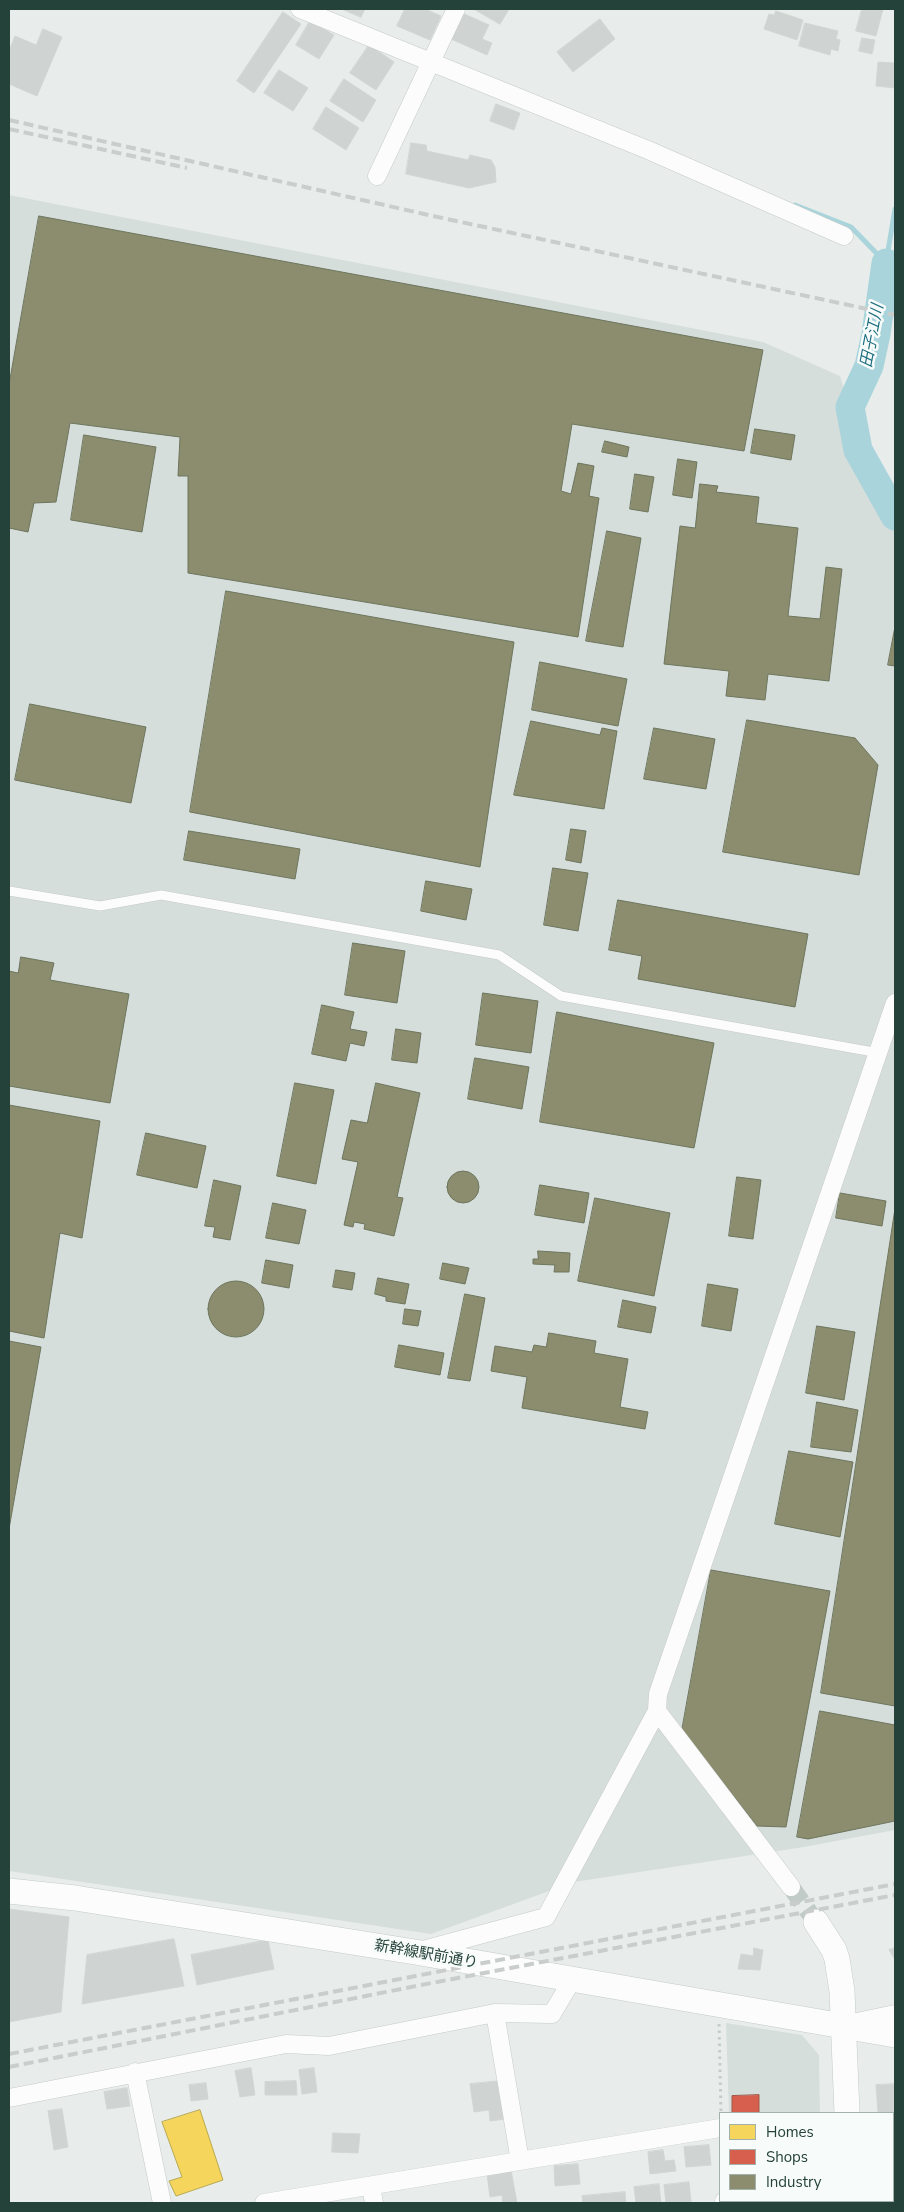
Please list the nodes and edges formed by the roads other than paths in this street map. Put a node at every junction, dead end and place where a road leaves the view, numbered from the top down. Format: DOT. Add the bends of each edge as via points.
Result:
graph roads {
  1 [pos="300,9"];
  2 [pos="456,9"];
  3 [pos="431,63"];
  4 [pos="377,176"];
  5 [pos="844,236"];
  6 [pos="9,891"];
  7 [pos="895,1003"];
  8 [pos="879,1053"];
  9 [pos="657,1711"];
  10 [pos="791,1887"];
  11 [pos="9,1891"];
  12 [pos="816,1922"];
  13 [pos="415,1952"];
  14 [pos="572,1980"];
  15 [pos="495,2013"];
  16 [pos="895,2014"];
  17 [pos="843,2025"];
  18 [pos="895,2035"];
  19 [pos="135,2072"];
  20 [pos="9,2098"];
  21 [pos="847,2112"];
  22 [pos="719,2128"];
  23 [pos="520,2161"];
  24 [pos="371,2186"];
  25 [pos="162,2203"];
  26 [pos="264,2203"];
  27 [pos="374,2203"];
  1 -- 3 [label="street"];
  2 -- 3 [label="street"];
  3 -- 4 [label="street"];
  3 -- 5 [label="street" via="648,150"];
  6 -- 8 [label="lane" via="100,906 161,895 499,955 561,996"];
  7 -- 8 [label="street"];
  8 -- 9 [label="street" via="658,1694"];
  9 -- 10 [label="street"];
  9 -- 13 [label="street" via="546,1917"];
  11 -- 13 [label="street, 新幹線駅前通り" via="75,1898"];
  12 -- 17 [label="street" via="837,1959"];
  13 -- 14 [label="street, 新幹線駅前通り"];
  14 -- 15 [label="street" via="552,2014"];
  14 -- 17 [label="street, 新幹線駅前通り"];
  15 -- 19 [label="street" via="329,2046 286,2044"];
  15 -- 23 [label="street"];
  16 -- 17 [label="street"];
  17 -- 18 [label="street, 新幹線駅前通り"];
  17 -- 21 [label="street"];
  19 -- 20 [label="street"];
  19 -- 25 [label="street"];
  22 -- 23 [label="street"];
  23 -- 24 [label="street"];
  24 -- 26 [label="street"];
  24 -- 27 [label="street"];
}
